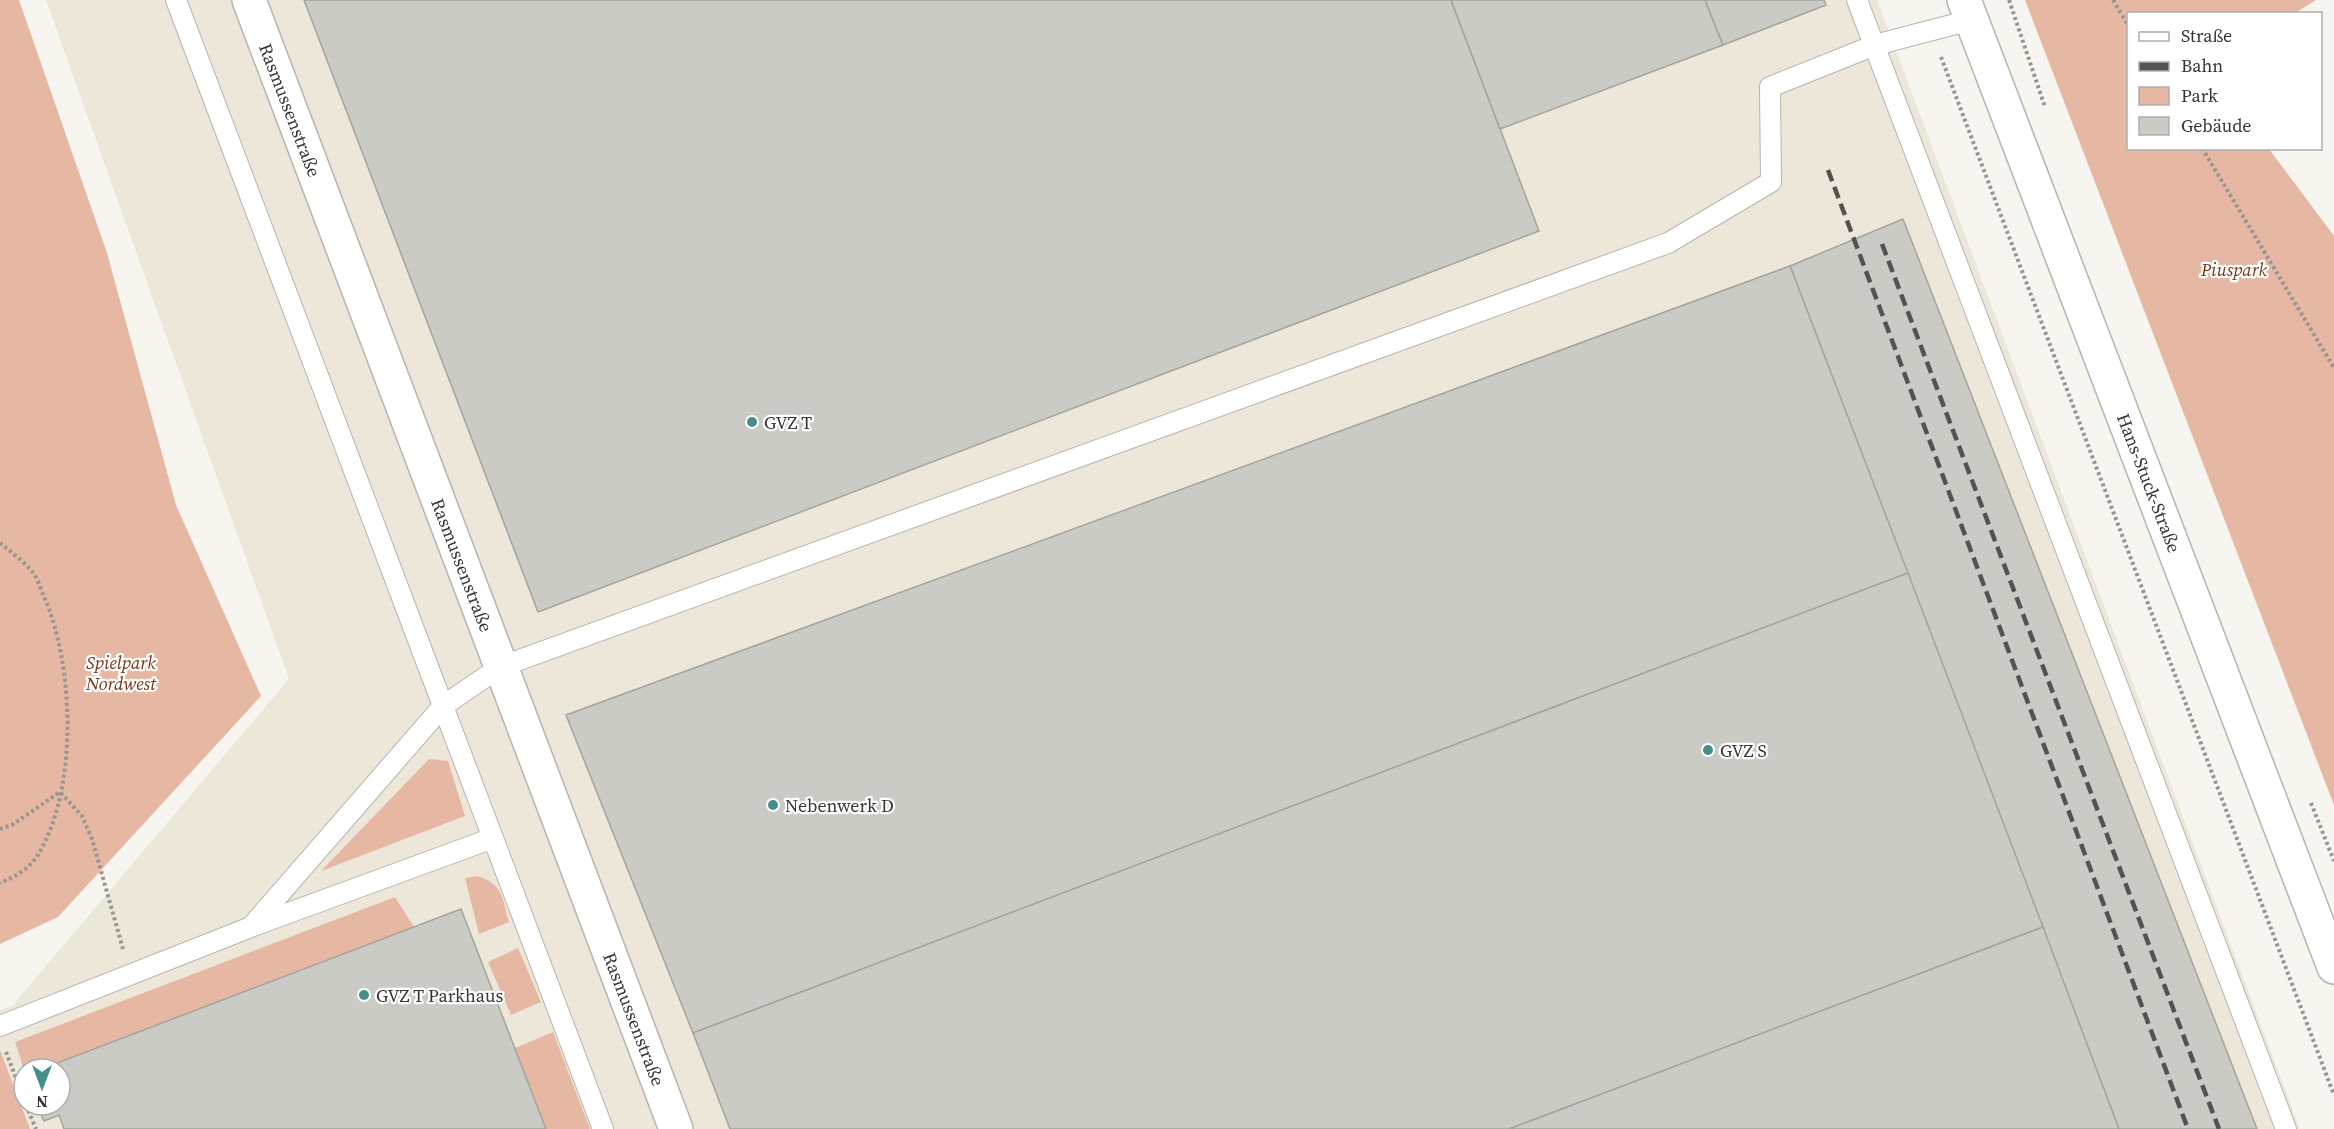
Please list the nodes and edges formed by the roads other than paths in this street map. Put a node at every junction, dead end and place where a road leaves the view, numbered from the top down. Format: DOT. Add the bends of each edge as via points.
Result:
graph roads {
  1 [pos="176,0"];
  2 [pos="249,0"];
  3 [pos="1857,0"];
  4 [pos="1968,10"];
  5 [pos="1875,45"];
  6 [pos="500,667"];
  7 [pos="443,706"];
  8 [pos="493,838"];
  9 [pos="251,927"];
  10 [pos="2334,967"];
  11 [pos="2,1035"];
  12 [pos="603,1129"];
  13 [pos="676,1129"];
  14 [pos="2286,1129"];
  1 -- 7 [label="lane"];
  2 -- 6 [label="street, Rasmussenstraße"];
  3 -- 5 [label="lane"];
  4 -- 5 [label="lane" via="1931,32 1904,35"];
  4 -- 10 [label="street, Hans-Stuck-Straße"];
  5 -- 6 [label="lane" via="1770,87 1771,182 1668,243"];
  5 -- 14 [label="lane"];
  6 -- 7 [label="lane"];
  6 -- 13 [label="street, Rasmussenstraße"];
  7 -- 8 [label="lane"];
  7 -- 9 [label="lane"];
  8 -- 9 [label="lane"];
  8 -- 12 [label="lane"];
  9 -- 11 [label="lane" via="131,974"];
}
